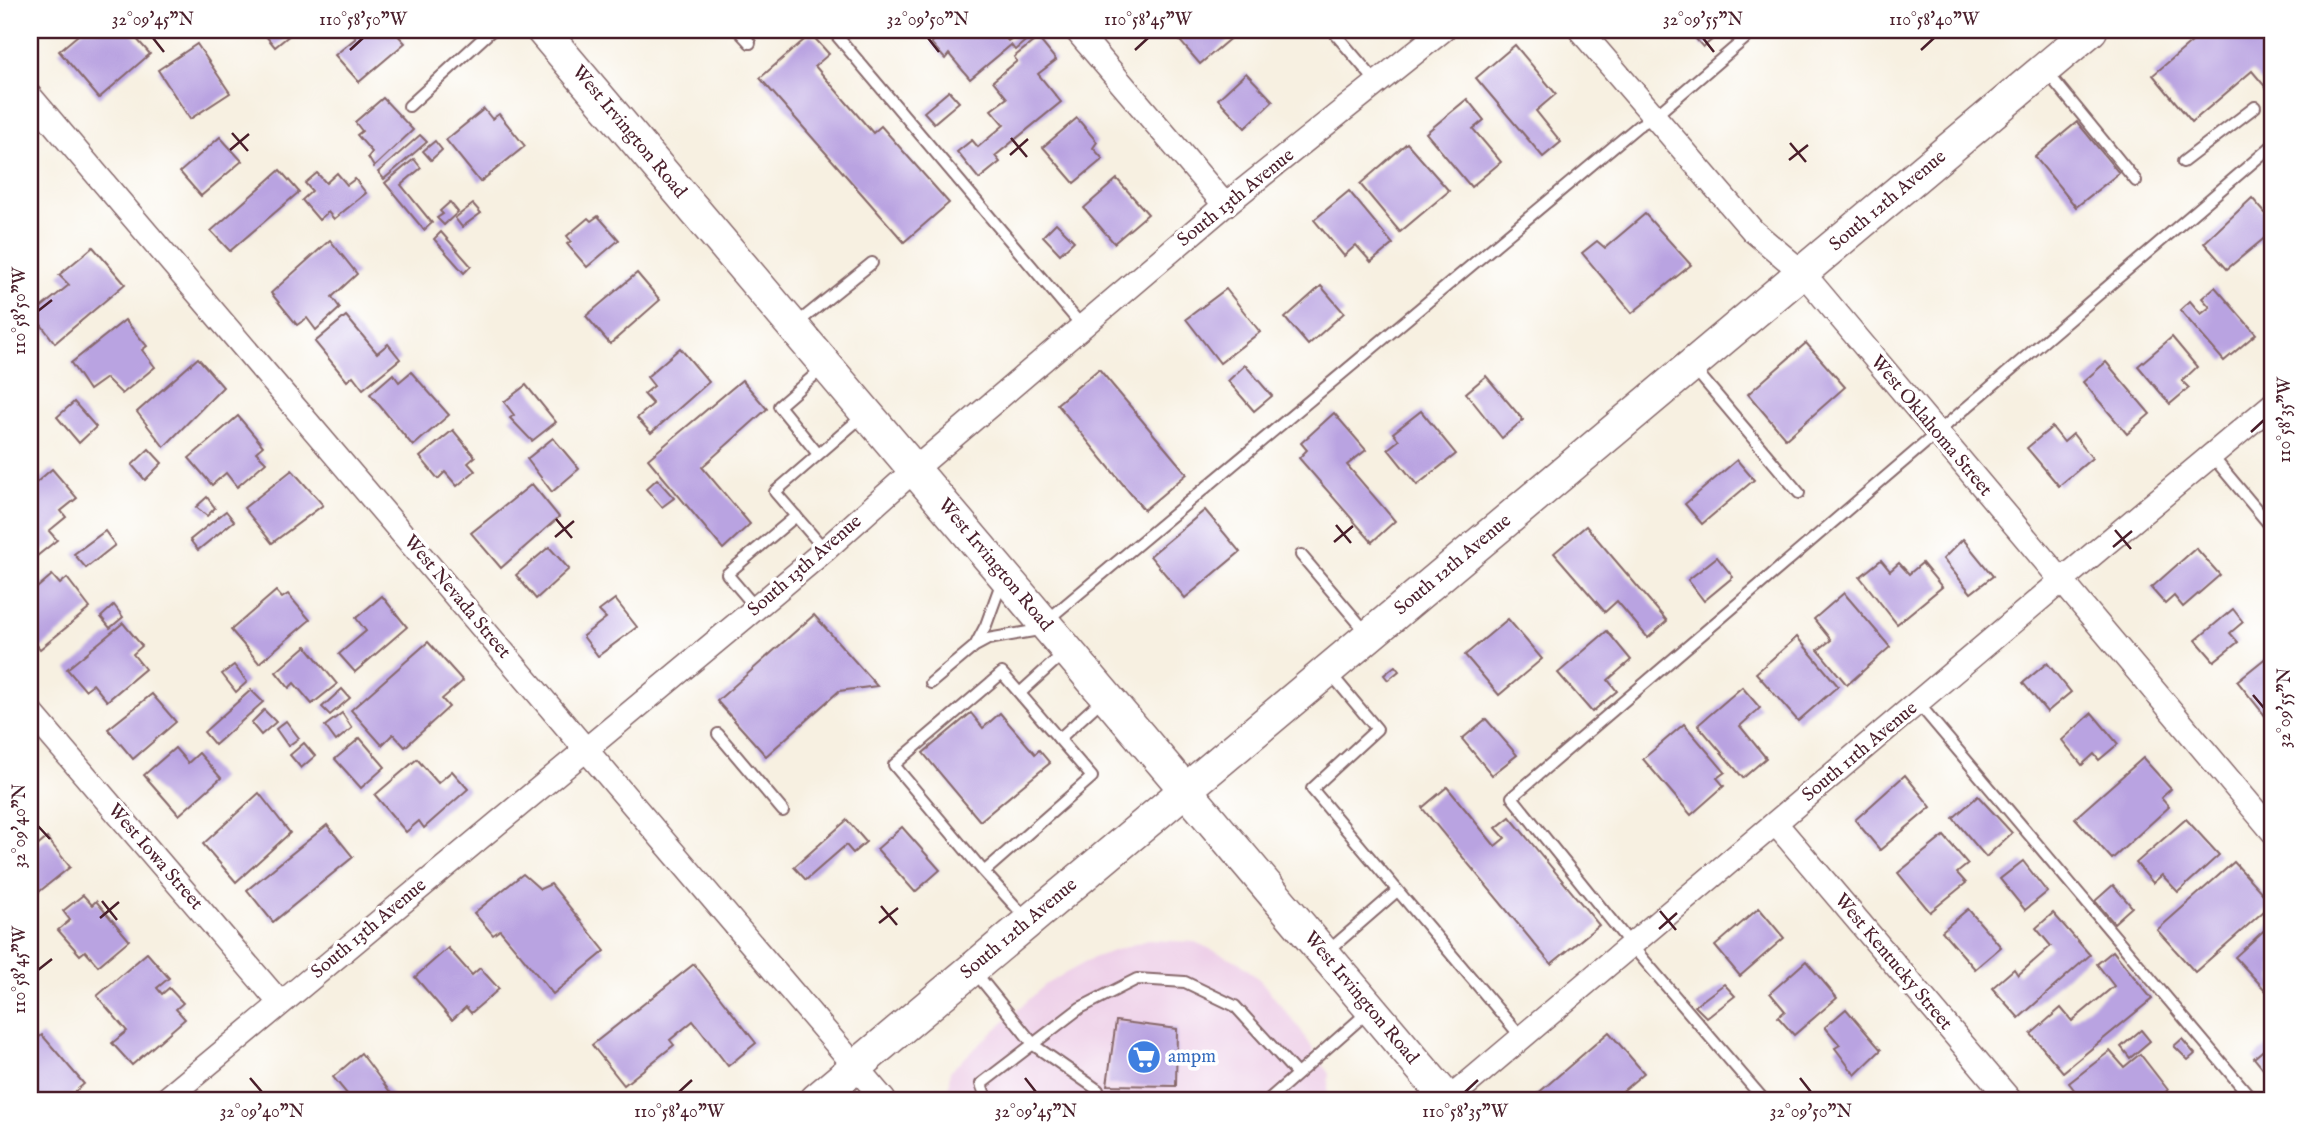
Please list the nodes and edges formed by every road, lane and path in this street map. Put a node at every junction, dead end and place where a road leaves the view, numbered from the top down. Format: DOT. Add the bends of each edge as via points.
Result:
graph roads {
  1 [pos="492,30"];
  2 [pos="542,30"];
  3 [pos="738,30"];
  4 [pos="832,30"];
  5 [pos="1076,30"];
  6 [pos="1332,30"];
  7 [pos="1443,30"];
  8 [pos="1580,30"];
  9 [pos="1755,30"];
  10 [pos="2091,30"];
  11 [pos="750,43"];
  12 [pos="2044,69"];
  13 [pos="1378,83"];
  14 [pos="30,96"];
  15 [pos="409,106"];
  16 [pos="2255,107"];
  17 [pos="1654,117"];
  18 [pos="2273,145"];
  19 [pos="2183,162"];
  20 [pos="2136,181"];
  21 [pos="1225,205"];
  22 [pos="872,263"];
  23 [pos="1802,272"];
  24 [pos="793,326"];
  25 [pos="1082,326"];
  26 [pos="826,365"];
  27 [pos="1691,365"];
  28 [pos="2273,404"];
  29 [pos="867,413"];
  30 [pos="1936,432"];
  31 [pos="818,454"];
  32 [pos="2212,456"];
  33 [pos="914,470"];
  34 [pos="1799,493"];
  35 [pos="796,516"];
  36 [pos="2273,528"];
  37 [pos="825,550"];
  38 [pos="1301,555"];
  39 [pos="1004,576"];
  40 [pos="2061,581"];
  41 [pos="756,608"];
  42 [pos="1054,634"];
  43 [pos="1369,635"];
  44 [pos="975,646"];
  45 [pos="1328,670"];
  46 [pos="931,683"];
  47 [pos="1020,693"];
  48 [pos="1106,696"];
  49 [pos="1918,703"];
  50 [pos="30,711"];
  51 [pos="718,734"];
  52 [pos="1059,738"];
  53 [pos="586,749"];
  54 [pos="1185,789"];
  55 [pos="783,811"];
  56 [pos="1776,824"];
  57 [pos="2273,832"];
  58 [pos="984,872"];
  59 [pos="1398,891"];
  60 [pos="1028,920"];
  61 [pos="1632,946"];
  62 [pos="1325,954"];
  63 [pos="972,969"];
  64 [pos="280,1003"];
  65 [pos="1371,1009"];
  66 [pos="1522,1038"];
  67 [pos="1033,1044"];
  68 [pos="855,1067"];
  69 [pos="1297,1074"];
  70 [pos="1098,1090"];
  71 [pos="165,1100"];
  72 [pos="816,1100"];
  73 [pos="884,1100"];
  74 [pos="987,1100"];
  75 [pos="1268,1100"];
  76 [pos="1448,1100"];
  77 [pos="1764,1100"];
  78 [pos="2010,1100"];
  79 [pos="2253,1100"];
  1 -- 15 [label="lane"];
  2 -- 24 [label="main road, West Irvington Road"];
  3 -- 11 [label="lane"];
  4 -- 25 [label="lane"];
  5 -- 21 [label="street"];
  6 -- 13 [label="lane"];
  7 -- 13 [label="street, South 13th Avenue"];
  8 -- 17 [label="street, West Oklahoma Street"];
  9 -- 17 [label="lane"];
  10 -- 12 [label="main road, South 12th Avenue"];
  12 -- 20 [label="lane"];
  12 -- 23 [label="main road, South 12th Avenue"];
  13 -- 21 [label="street, South 13th Avenue"];
  14 -- 53 [label="street, West Nevada Street"];
  16 -- 19 [label="lane"];
  17 -- 23 [label="street, West Oklahoma Street" via="1753,232"];
  17 -- 42 [label="lane" via="1638,126"];
  18 -- 30 [label="lane"];
  21 -- 25 [label="street, South 13th Avenue"];
  22 -- 24 [label="lane"];
  23 -- 27 [label="main road, South 12th Avenue"];
  23 -- 30 [label="street, West Oklahoma Street"];
  24 -- 26 [label="main road, West Irvington Road"];
  25 -- 33 [label="street, South 13th Avenue"];
  26 -- 29 [label="main road, West Irvington Road"];
  26 -- 31 [label="lane" via="779,406"];
  27 -- 34 [label="lane"];
  27 -- 43 [label="main road, South 12th Avenue"];
  28 -- 32 [label="street, South 11th Avenue"];
  29 -- 31 [label="lane"];
  29 -- 33 [label="main road, West Irvington Road"];
  30 -- 40 [label="street, West Oklahoma Street"];
  30 -- 61 [label="lane" via="1512,797"];
  31 -- 35 [label="lane" via="775,492"];
  32 -- 36 [label="lane"];
  32 -- 40 [label="street, South 11th Avenue"];
  33 -- 37 [label="street, South 13th Avenue"];
  33 -- 39 [label="main road, West Irvington Road"];
  35 -- 37 [label="lane"];
  35 -- 41 [label="lane" via="727,574"];
  37 -- 41 [label="street, South 13th Avenue"];
  38 -- 43 [label="lane"];
  39 -- 42 [label="main road, West Irvington Road"];
  39 -- 44 [label="lane"];
  40 -- 49 [label="street, South 11th Avenue"];
  40 -- 57 [label="street, West Oklahoma Street"];
  41 -- 53 [label="street, South 13th Avenue"];
  42 -- 44 [label="lane" via="988,639"];
  42 -- 47 [label="lane"];
  42 -- 48 [label="main road, West Irvington Road"];
  43 -- 45 [label="main road, South 12th Avenue"];
  44 -- 46 [label="lane"];
  45 -- 54 [label="main road, South 12th Avenue"];
  45 -- 59 [label="lane" via="1377,729 1312,789"];
  47 -- 52 [label="lane"];
  47 -- 58 [label="lane" via="1002,673 894,765"];
  48 -- 52 [label="lane"];
  48 -- 54 [label="main road, West Irvington Road"];
  49 -- 56 [label="street, South 11th Avenue"];
  49 -- 79 [label="lane"];
  50 -- 64 [label="street, West Iowa Street"];
  51 -- 55 [label="lane"];
  52 -- 58 [label="lane" via="1092,777"];
  53 -- 64 [label="street, South 13th Avenue"];
  53 -- 68 [label="street, West Nevada Street"];
  54 -- 60 [label="main road, South 12th Avenue"];
  54 -- 62 [label="main road, West Irvington Road"];
  56 -- 61 [label="street, South 11th Avenue"];
  56 -- 78 [label="street, West Kentucky Street"];
  58 -- 60 [label="lane"];
  59 -- 62 [label="lane"];
  59 -- 66 [label="lane"];
  60 -- 63 [label="main road, South 12th Avenue"];
  61 -- 66 [label="street, South 11th Avenue"];
  61 -- 77 [label="lane"];
  62 -- 65 [label="main road, West Irvington Road"];
  63 -- 67 [label="lane"];
  63 -- 68 [label="main road, South 12th Avenue"];
  64 -- 71 [label="street, South 13th Avenue"];
  65 -- 69 [label="lane"];
  65 -- 76 [label="main road, West Irvington Road"];
  66 -- 76 [label="street, South 11th Avenue"];
  67 -- 69 [label="lane" via="1080,1007 1137,979 1185,982 1235,1006"];
  67 -- 70 [label="lane"];
  67 -- 74 [label="lane" via="981,1084"];
  68 -- 72 [label="main road, South 12th Avenue"];
  68 -- 73 [label="street, West Nevada Street"];
  69 -- 75 [label="lane"];
}
